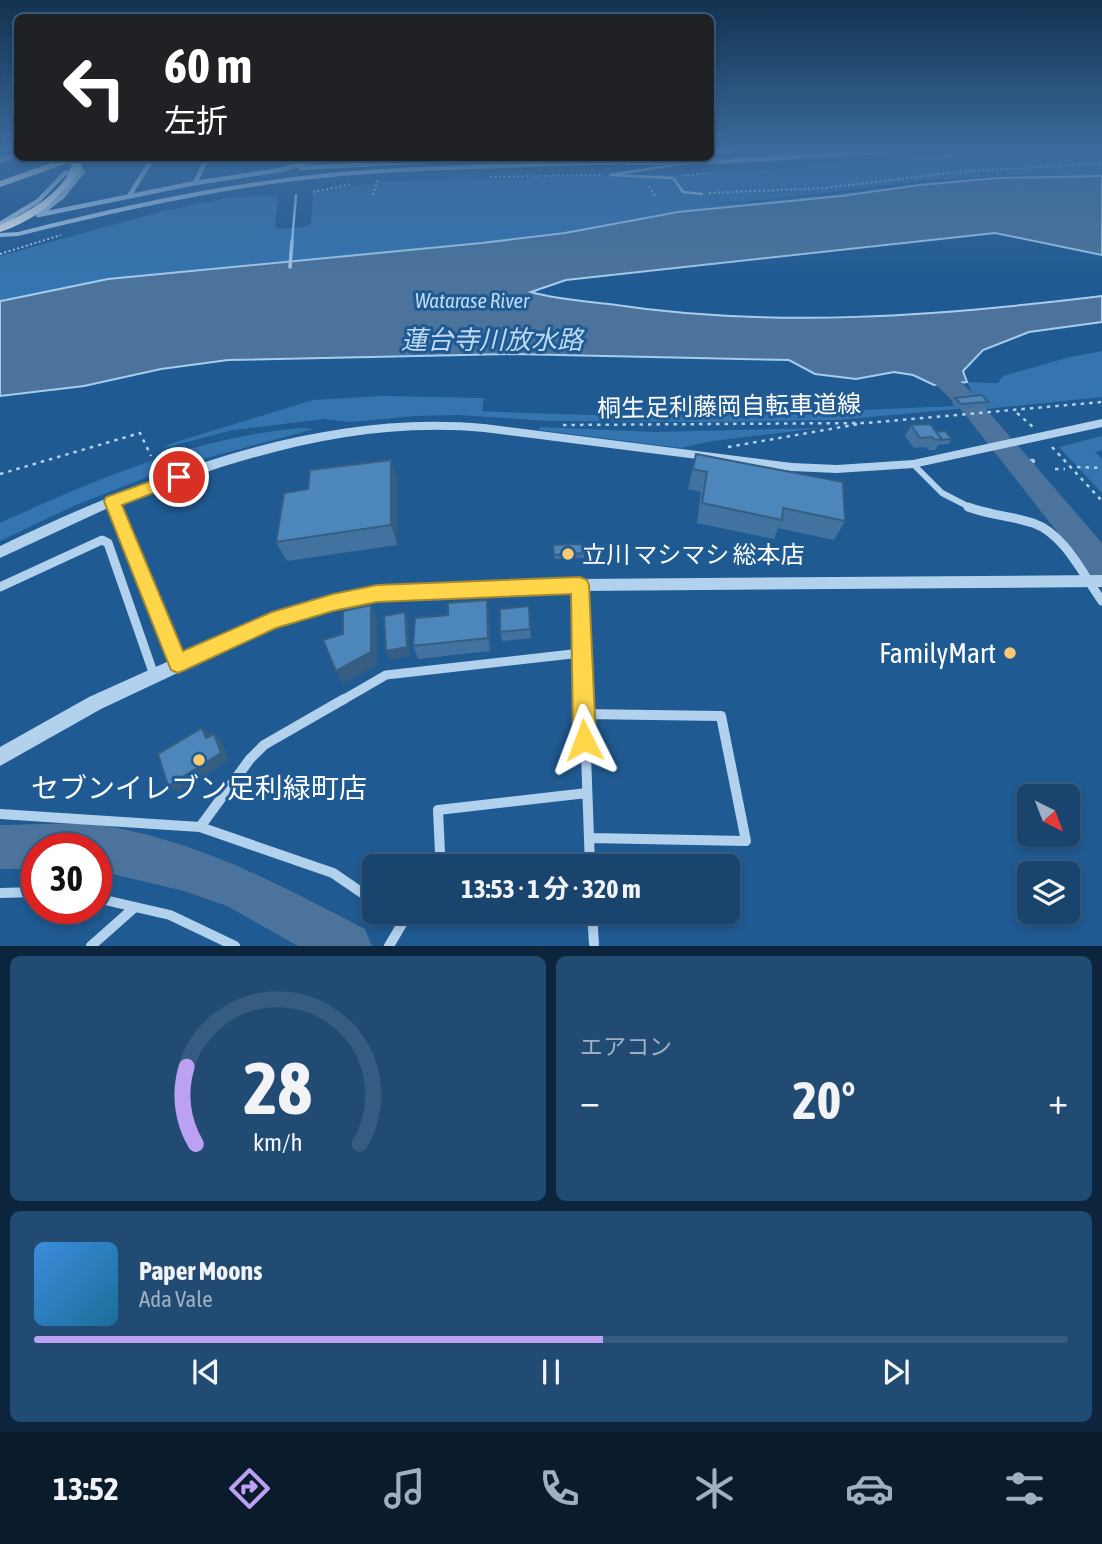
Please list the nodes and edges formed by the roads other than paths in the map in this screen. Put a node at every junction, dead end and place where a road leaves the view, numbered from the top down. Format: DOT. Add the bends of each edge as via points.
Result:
graph roads {
  1 [pos="43,194"];
  2 [pos="52,194"];
  3 [pos="64,194"];
  4 [pos="138,194"];
  5 [pos="193,194"];
  6 [pos="129,196"];
  7 [pos="0,224"];
  8 [pos="0,229"];
  9 [pos="0,235"];
  10 [pos="1102,423"];
  11 [pos="913,464"];
  12 [pos="112,501"];
  13 [pos="0,552"];
  14 [pos="1095,582"];
  15 [pos="580,585"];
  16 [pos="0,587"];
  17 [pos="1102,601"];
  18 [pos="581,653"];
  19 [pos="178,663"];
  20 [pos="154,675"];
  21 [pos="583,714"];
  22 [pos="0,757"];
  23 [pos="587,793"];
  24 [pos="0,814"];
  25 [pos="200,827"];
  26 [pos="589,838"];
  27 [pos="440,854"];
  28 [pos="590,854"];
  29 [pos="21,892"];
  30 [pos="0,893"];
  31 [pos="362,893"];
  32 [pos="112,902"];
  33 [pos="135,907"];
  34 [pos="401,924"];
  35 [pos="593,924"];
  36 [pos="391,941"];
  37 [pos="594,944"];
  38 [pos="91,946"];
  39 [pos="235,946"];
  1 -- 7 [label="street"];
  2 -- 8 [label="main road" via="37,209"];
  3 -- 6 [label="street" via="38,215"];
  4 -- 6 [label="street"];
  5 -- 9 [label="street"];
  10 -- 11 [label="street"];
  11 -- 12 [label="street" via="792,467 464,426 412,426 319,437 202,469"];
  11 -- 14 [label="street" via="950,501 1045,529"];
  12 -- 13 [label="street"];
  12 -- 19 [label="street"];
  14 -- 15 [label="street"];
  14 -- 17 [label="street"];
  15 -- 18 [label="street"];
  15 -- 19 [label="street" via="377,594 272,621"];
  16 -- 20 [label="street" via="95,541 108,543"];
  18 -- 21 [label="street"];
  18 -- 25 [label="street" via="386,675 264,745"];
  19 -- 20 [label="street"];
  20 -- 22 [label="street"];
  21 -- 23 [label="street"];
  21 -- 26 [label="street" via="721,716 746,841"];
  23 -- 26 [label="street"];
  23 -- 27 [label="street" via="438,810"];
  24 -- 25 [label="street"];
  25 -- 31 [label="street" via="333,873"];
  26 -- 28 [label="street"];
  29 -- 30 [label="street"];
  32 -- 33 [label="street"];
  33 -- 38 [label="street"];
  33 -- 39 [label="street" via="170,915"];
  34 -- 36 [label="street"];
  35 -- 37 [label="street"];
}
